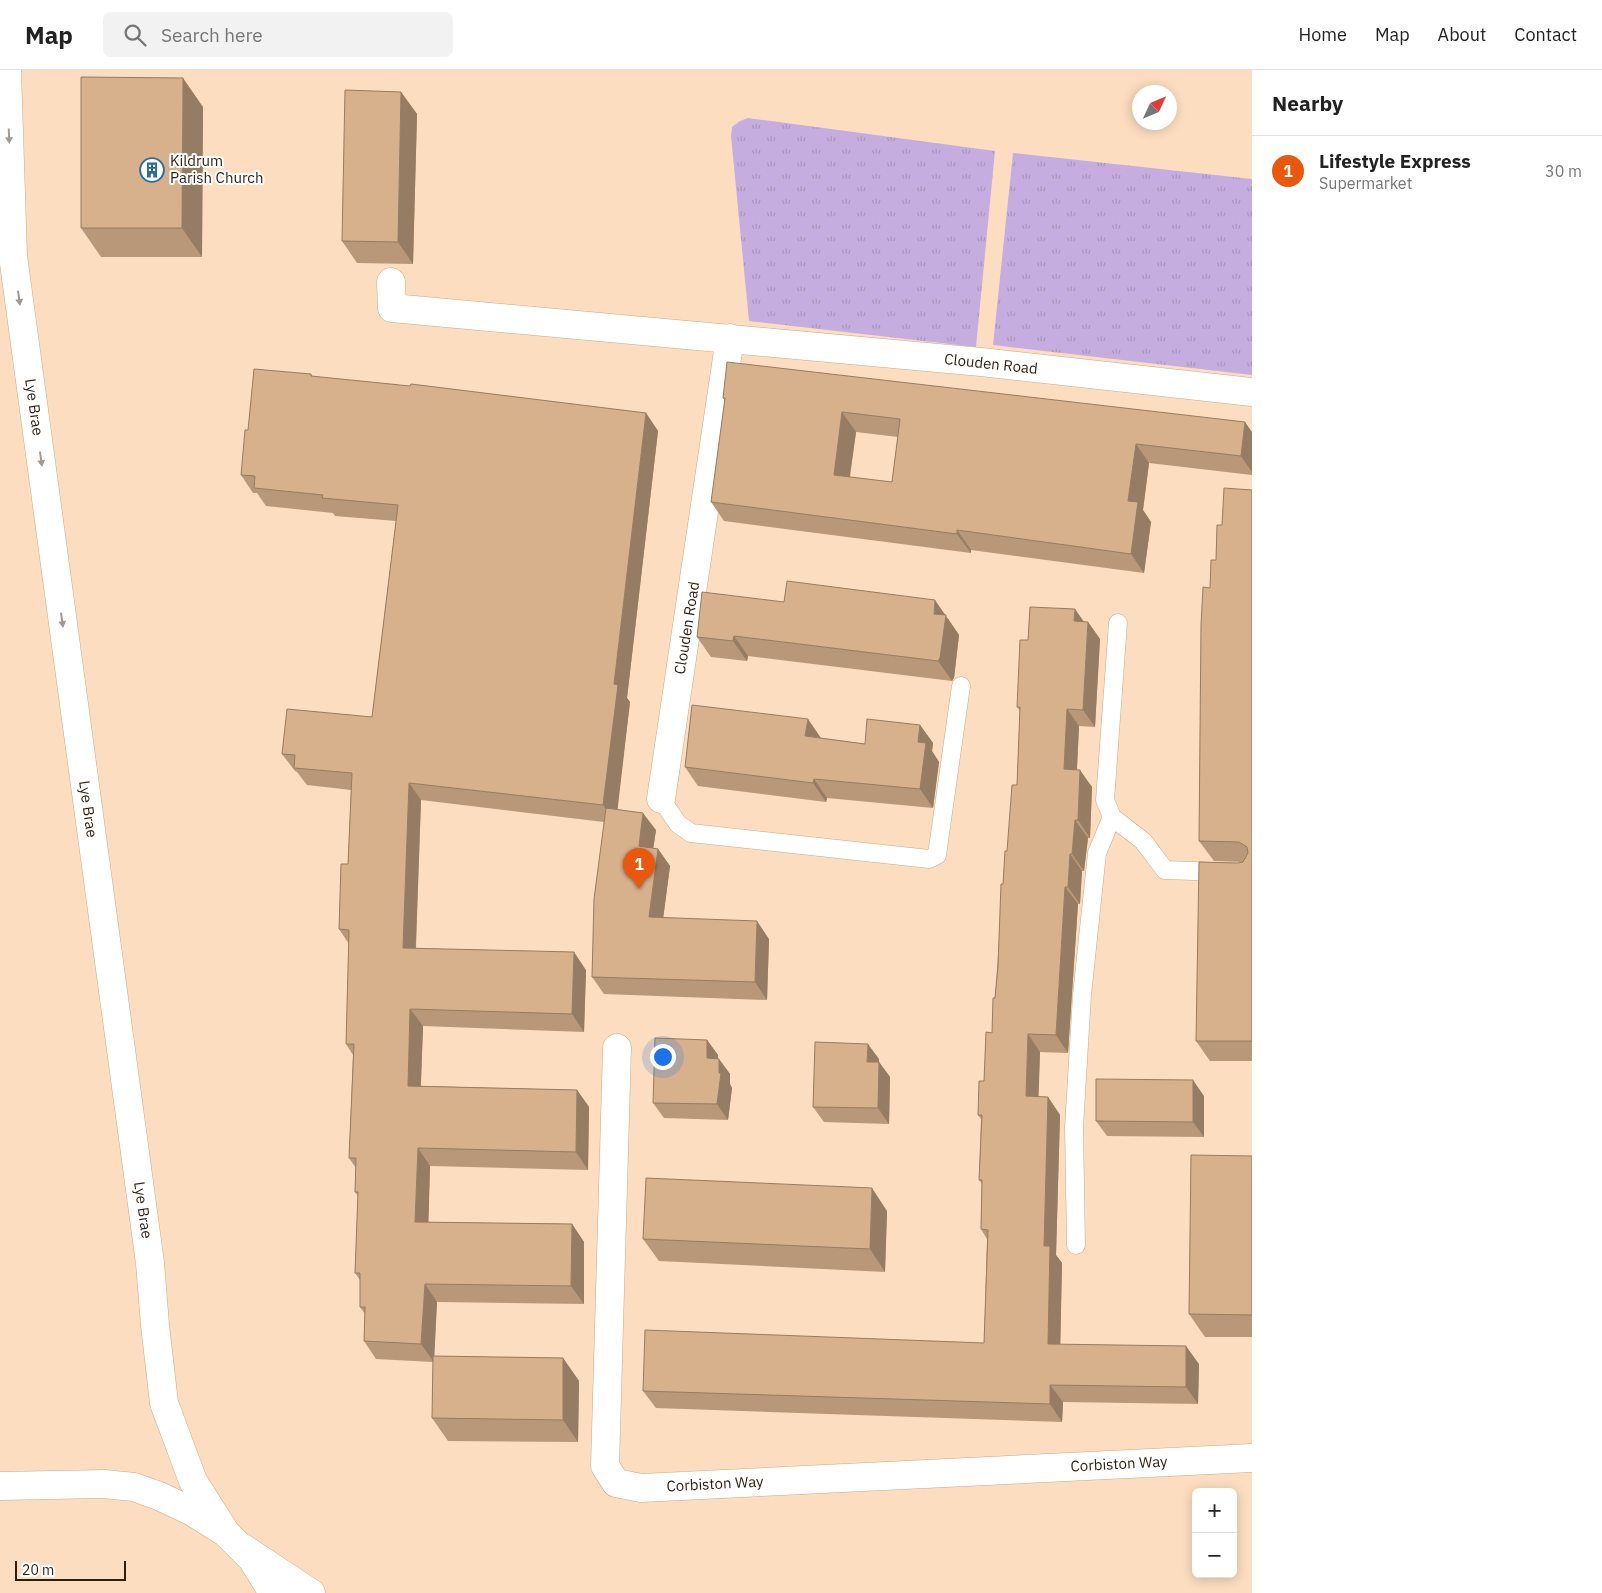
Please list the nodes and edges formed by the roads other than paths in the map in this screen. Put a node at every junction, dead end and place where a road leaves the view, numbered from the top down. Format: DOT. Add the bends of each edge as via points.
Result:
graph roads {
  1 [pos="7,70"];
  2 [pos="391,282"];
  3 [pos="730,338"];
  4 [pos="1252,392"];
  5 [pos="1118,623"];
  6 [pos="961,686"];
  7 [pos="661,799"];
  8 [pos="1112,817"];
  9 [pos="1252,873"];
  10 [pos="617,1048"];
  11 [pos="1076,1245"];
  12 [pos="1252,1458"];
  13 [pos="0,1486"];
  14 [pos="231,1538"];
  15 [pos="273,1593"];
  16 [pos="311,1593"];
  1 -- 14 [label="street, Lye Brae, one-way" via="13,256 150,1263 164,1403 193,1481"];
  2 -- 3 [label="street, Clouden Road" via="392,308"];
  3 -- 4 [label="street, Clouden Road"];
  3 -- 7 [label="street, Clouden Road"];
  5 -- 8 [label="lane" via="1105,800"];
  6 -- 7 [label="lane" via="937,855 928,859 691,832 678,824"];
  8 -- 9 [label="lane" via="1143,841 1165,870"];
  8 -- 11 [label="lane" via="1097,853 1082,995 1074,1127"];
  10 -- 12 [label="street, Corbiston Way" via="604,1466 616,1483 641,1488"];
  13 -- 14 [label="street" via="134,1486 191,1511"];
  14 -- 15 [label="street" via="252,1559"];
  14 -- 16 [label="street"];
}
